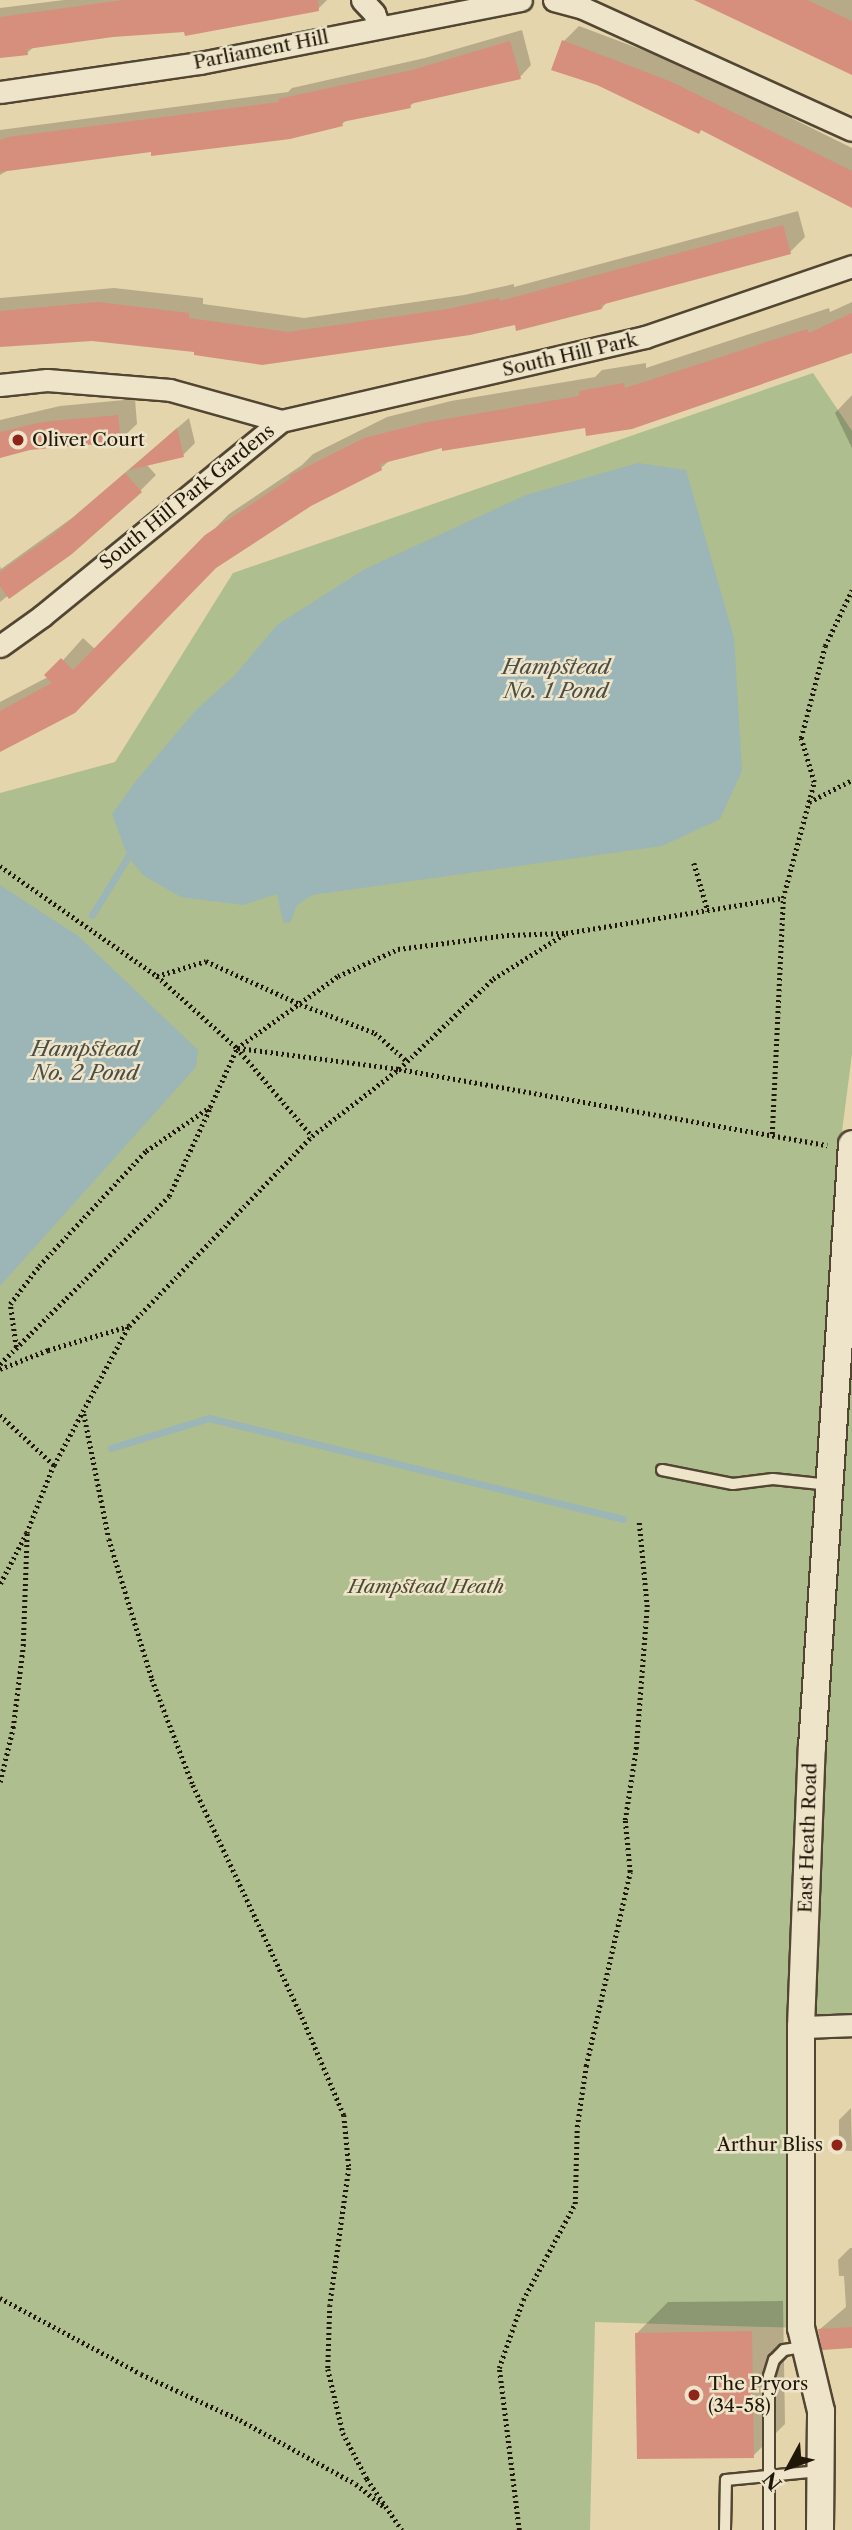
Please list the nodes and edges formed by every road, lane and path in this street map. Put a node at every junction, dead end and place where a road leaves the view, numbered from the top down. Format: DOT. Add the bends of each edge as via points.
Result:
graph roads {
  1 [pos="362,0"];
  2 [pos="521,0"];
  3 [pos="573,2"];
  4 [pos="379,26"];
  5 [pos="0,92"];
  6 [pos="852,130"];
  7 [pos="852,266"];
  8 [pos="0,385"];
  9 [pos="281,421"];
  10 [pos="852,590"];
  11 [pos="0,646"];
  12 [pos="852,780"];
  13 [pos="808,802"];
  14 [pos="694,863"];
  15 [pos="0,866"];
  16 [pos="783,898"];
  17 [pos="708,911"];
  18 [pos="566,933"];
  19 [pos="156,976"];
  20 [pos="300,1004"];
  21 [pos="237,1048"];
  22 [pos="407,1061"];
  23 [pos="399,1069"];
  24 [pos="210,1107"];
  25 [pos="772,1134"];
  26 [pos="313,1136"];
  27 [pos="852,1147"];
  28 [pos="129,1326"];
  29 [pos="16,1346"];
  30 [pos="0,1366"];
  31 [pos="84,1414"];
  32 [pos="0,1416"];
  33 [pos="54,1465"];
  34 [pos="662,1470"];
  35 [pos="830,1485"];
  36 [pos="639,1522"];
  37 [pos="27,1533"];
  38 [pos="0,1585"];
  39 [pos="0,1782"];
  40 [pos="852,2025"];
  41 [pos="800,2027"];
  42 [pos="0,2298"];
  43 [pos="804,2347"];
  44 [pos="820,2471"];
  45 [pos="769,2475"];
  46 [pos="387,2510"];
  47 [pos="402,2530"];
  48 [pos="519,2530"];
  49 [pos="725,2530"];
  50 [pos="769,2530"];
  51 [pos="820,2530"];
  1 -- 4 [label="street"];
  2 -- 4 [label="street, Parliament Hill"];
  3 -- 6 [label="street"];
  4 -- 5 [label="street, Parliament Hill" via="200,62"];
  7 -- 9 [label="street, South Hill Park" via="645,337"];
  8 -- 9 [label="street, South Hill Park Gardens" via="47,380 170,390"];
  9 -- 11 [label="street, South Hill Park Gardens"];
  10 -- 13 [label="path" via="825,646 802,738 814,782"];
  12 -- 13 [label="path"];
  13 -- 16 [label="path"];
  14 -- 17 [label="path"];
  15 -- 19 [label="path"];
  16 -- 17 [label="path"];
  16 -- 25 [label="path"];
  17 -- 18 [label="path"];
  18 -- 20 [label="path" via="507,935 398,949 338,976"];
  18 -- 22 [label="path" via="493,979"];
  19 -- 20 [label="path" via="206,961"];
  19 -- 21 [label="path"];
  20 -- 21 [label="path"];
  20 -- 22 [label="path" via="375,1033"];
  21 -- 23 [label="path"];
  21 -- 24 [label="path"];
  21 -- 26 [label="path"];
  22 -- 23 [label="path"];
  23 -- 25 [label="path"];
  23 -- 26 [label="path"];
  24 -- 29 [label="path" via="169,1196"];
  24 -- 29 [label="path" via="146,1151 40,1266 10,1304"];
  25 -- 27 [label="path"];
  26 -- 28 [label="path"];
  27 -- 35 [label="street, East Heath Road"];
  28 -- 30 [label="path"];
  28 -- 31 [label="path"];
  29 -- 30 [label="path"];
  31 -- 33 [label="path"];
  31 -- 46 [label="path" via="109,1539 152,1679 193,1785 344,2115 349,2168 330,2305 328,2369 343,2433"];
  32 -- 33 [label="path"];
  33 -- 37 [label="path"];
  34 -- 35 [label="lane" via="733,1484 773,1479"];
  35 -- 41 [label="street, East Heath Road"];
  36 -- 48 [label="path" via="647,1607 636,1749 625,1821 630,1872 586,2066 575,2204 523,2300 499,2368"];
  37 -- 38 [label="path"];
  37 -- 39 [label="path" via="23,1646 13,1728"];
  40 -- 41 [label="street"];
  41 -- 43 [label="street, East Heath Road"];
  42 -- 46 [label="path" via="284,2444 356,2484"];
  43 -- 44 [label="street, East Heath Road" via="821,2411"];
  43 -- 45 [label="lane" via="784,2350 769,2375"];
  44 -- 45 [label="lane"];
  44 -- 51 [label="street, East Heath Road"];
  45 -- 49 [label="lane" via="726,2480"];
  45 -- 50 [label="lane"];
  46 -- 47 [label="path"];
}
